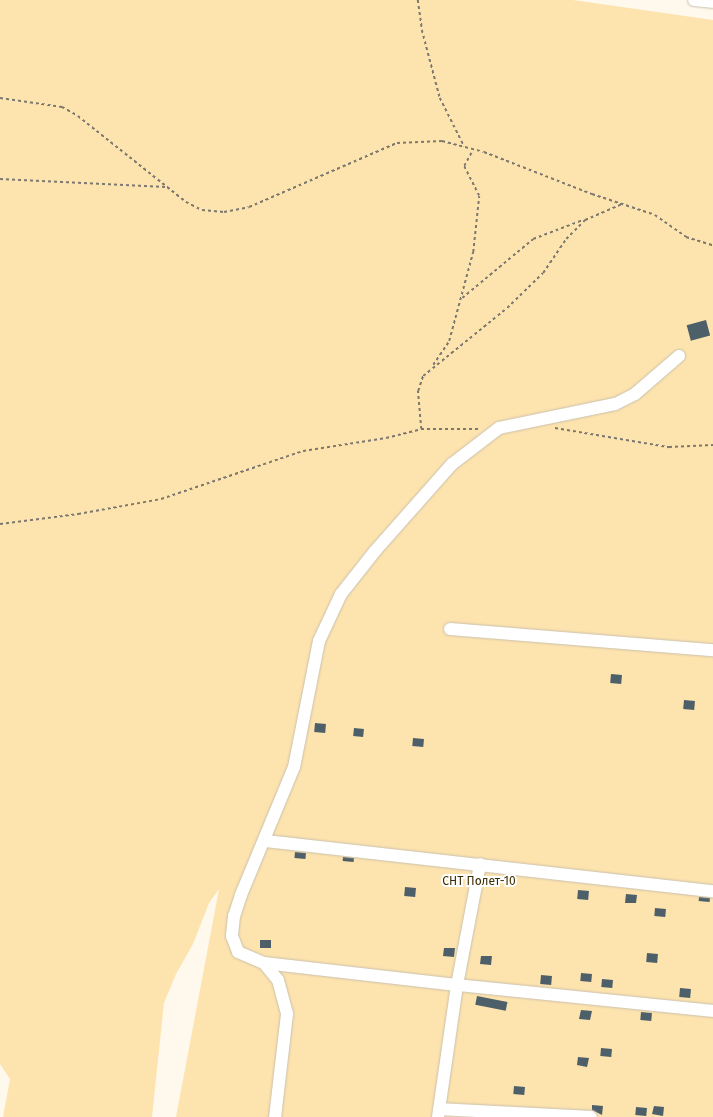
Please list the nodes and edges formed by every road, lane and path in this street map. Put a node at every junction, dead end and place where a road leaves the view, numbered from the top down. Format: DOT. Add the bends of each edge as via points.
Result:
graph roads {
  1 [pos="418,0"];
  2 [pos="694,0"];
  3 [pos="713,2"];
  4 [pos="0,98"];
  5 [pos="464,147"];
  6 [pos="473,149"];
  7 [pos="0,179"];
  8 [pos="166,187"];
  9 [pos="622,204"];
  10 [pos="585,220"];
  11 [pos="713,245"];
  12 [pos="460,299"];
  13 [pos="679,356"];
  14 [pos="432,366"];
  15 [pos="550,427"];
  16 [pos="499,428"];
  17 [pos="421,429"];
  18 [pos="713,445"];
  19 [pos="0,524"];
  20 [pos="450,629"];
  21 [pos="713,650"];
  22 [pos="265,841"];
  23 [pos="480,864"];
  24 [pos="713,891"];
  25 [pos="264,963"];
  26 [pos="457,985"];
  27 [pos="713,1011"];
  28 [pos="439,1113"];
  29 [pos="275,1117"];
  30 [pos="592,1117"];
  1 -- 5 [label="path" via="422,30 440,98"];
  2 -- 3 [label="lane"];
  4 -- 8 [label="path" via="62,107 78,116"];
  5 -- 6 [label="path"];
  5 -- 8 [label="path" via="442,141 397,143 249,207 224,212 202,210"];
  6 -- 9 [label="path"];
  6 -- 12 [label="path" via="466,157 464,166 479,196 473,252"];
  7 -- 8 [label="path"];
  9 -- 10 [label="path"];
  9 -- 11 [label="path" via="655,214 686,237"];
  10 -- 12 [label="path" via="533,239"];
  10 -- 14 [label="path" via="566,239 543,274 507,308"];
  12 -- 14 [label="path" via="449,341"];
  13 -- 16 [label="lane" via="635,394 615,404"];
  14 -- 17 [label="path" via="423,376 418,391"];
  15 -- 18 [label="path" via="669,447 699,448"];
  16 -- 17 [label="path"];
  16 -- 22 [label="lane" via="452,464 340,594 319,641 294,767"];
  17 -- 19 [label="path" via="386,438 303,451 161,499 78,514"];
  20 -- 21 [label="lane"];
  22 -- 23 [label="lane"];
  22 -- 25 [label="lane" via="240,895 232,936 238,952"];
  23 -- 24 [label="lane"];
  23 -- 26 [label="lane"];
  25 -- 26 [label="lane"];
  25 -- 29 [label="lane" via="278,980 287,1014"];
  26 -- 27 [label="lane"];
  26 -- 28 [label="lane"];
  28 -- 30 [label="lane"];
}
